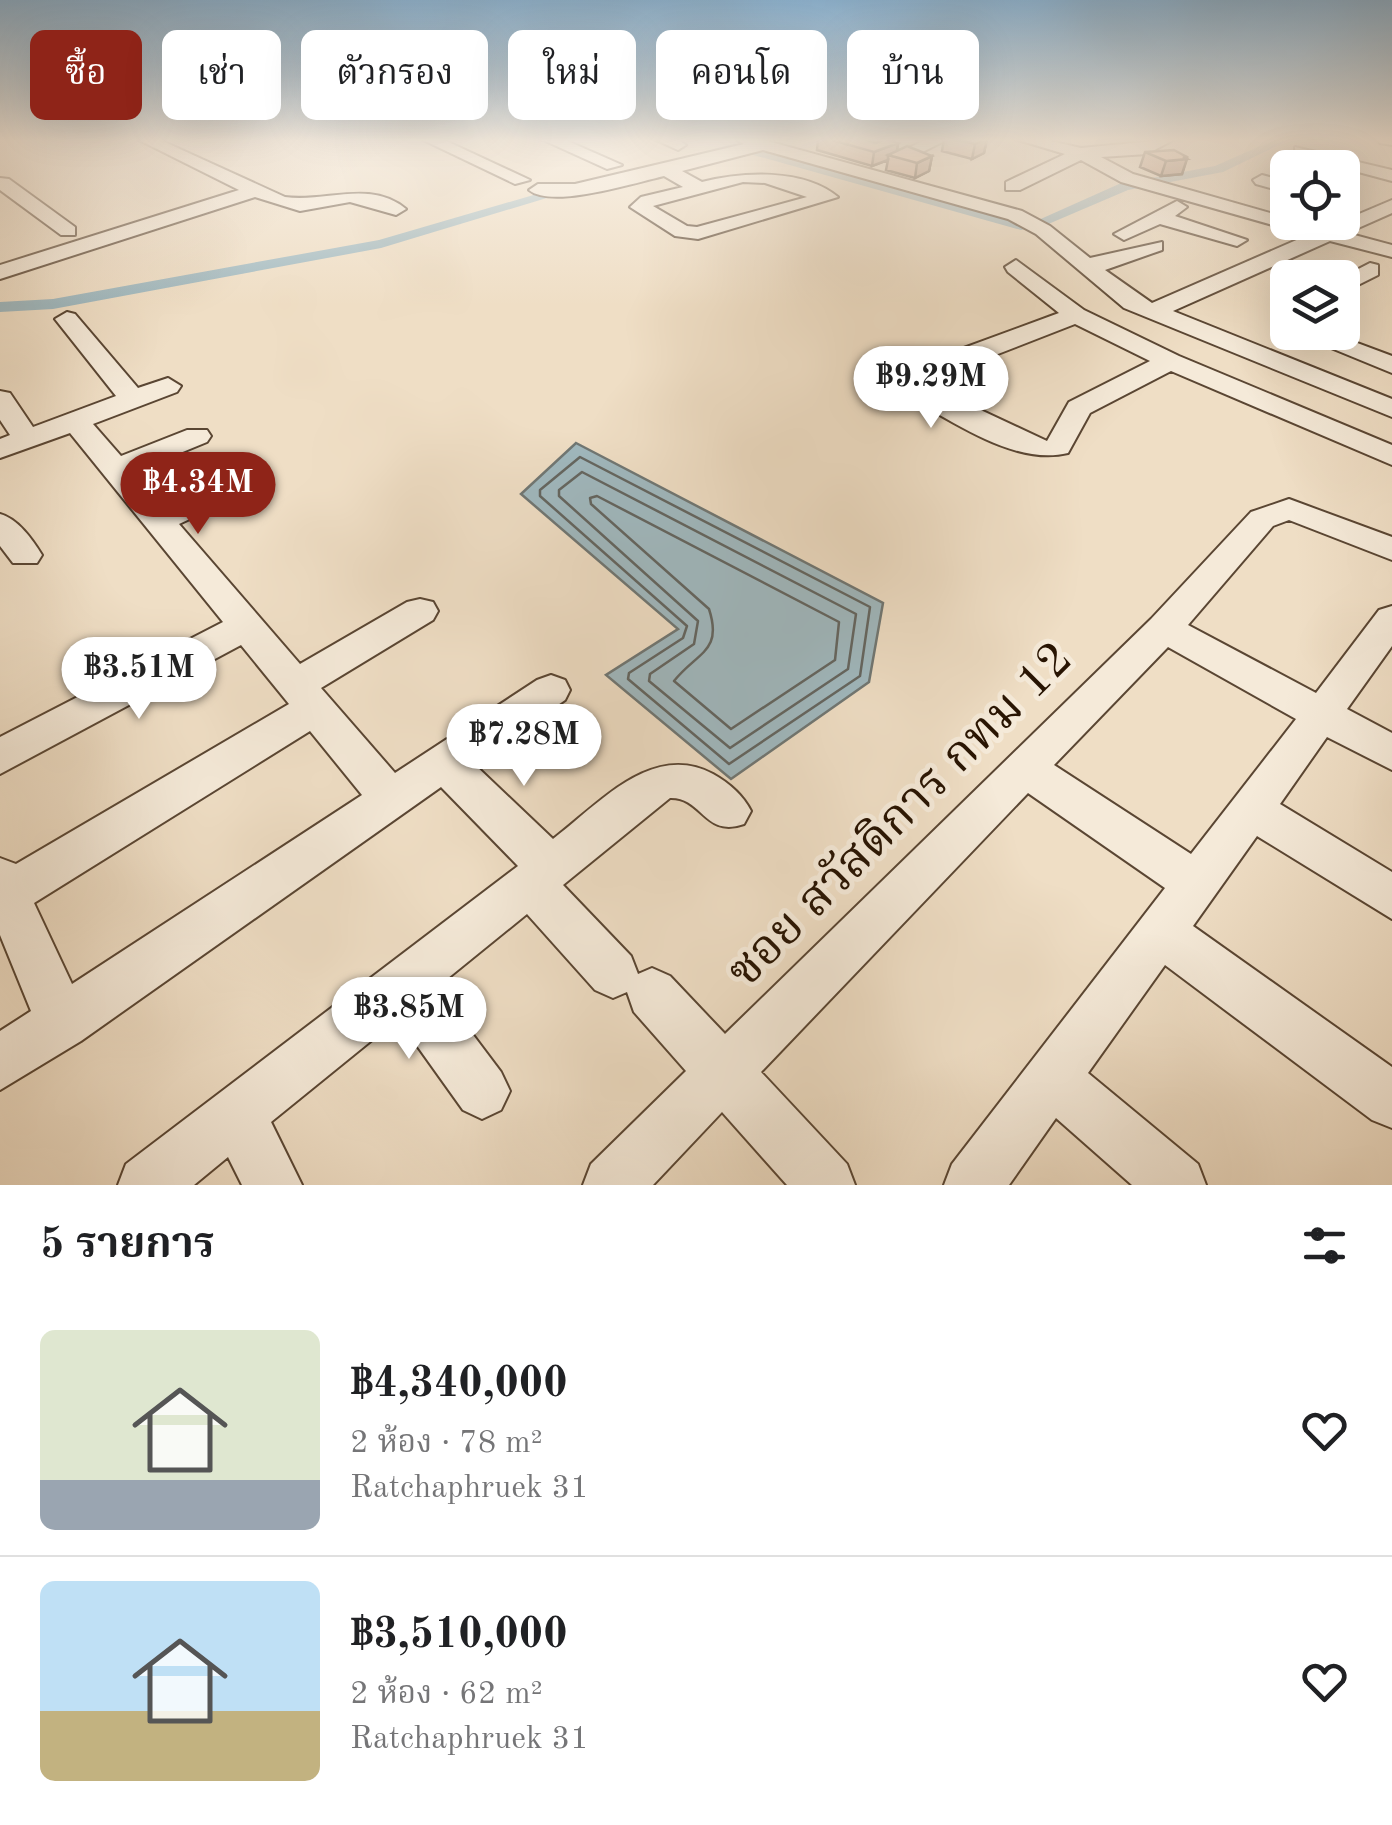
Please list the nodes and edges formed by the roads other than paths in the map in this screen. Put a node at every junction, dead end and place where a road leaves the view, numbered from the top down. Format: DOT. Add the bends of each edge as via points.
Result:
graph roads {
  1 [pos="25,194"];
  2 [pos="241,194"];
  3 [pos="265,194"];
  4 [pos="673,194"];
  5 [pos="818,194"];
  6 [pos="938,194"];
  7 [pos="1181,194"];
  8 [pos="1194,194"];
  9 [pos="1392,196"];
  10 [pos="1193,199"];
  11 [pos="1360,205"];
  12 [pos="1392,206"];
  13 [pos="396,209"];
  14 [pos="1270,215"];
  15 [pos="1159,216"];
  16 [pos="1270,216"];
  17 [pos="1360,216"];
  18 [pos="68,231"];
  19 [pos="1124,234"];
  20 [pos="1360,239"];
  21 [pos="1238,240"];
  22 [pos="1297,240"];
  23 [pos="1155,246"];
  24 [pos="1392,248"];
  25 [pos="1084,265"];
  26 [pos="1016,267"];
  27 [pos="1370,270"];
  28 [pos="0,272"];
  29 [pos="1360,276"];
  30 [pos="1143,307"];
  31 [pos="1076,315"];
  32 [pos="67,320"];
  33 [pos="1354,350"];
  34 [pos="1359,352"];
  35 [pos="1170,361"];
  36 [pos="1392,364"];
  37 [pos="1306,375"];
  38 [pos="168,386"];
  39 [pos="0,399"];
  40 [pos="133,400"];
  41 [pos="1392,409"];
  42 [pos="75,421"];
  43 [pos="197,436"];
  44 [pos="14,444"];
  45 [pos="1392,456"];
  46 [pos="114,469"];
  47 [pos="212,497"];
  48 [pos="158,521"];
  49 [pos="0,524"];
  50 [pos="1392,549"];
  51 [pos="25,555"];
  52 [pos="420,612"];
  53 [pos="246,626"];
  54 [pos="1164,628"];
  55 [pos="1388,631"];
  56 [pos="551,690"];
  57 [pos="305,697"];
  58 [pos="1321,714"];
  59 [pos="1392,753"];
  60 [pos="0,757"];
  61 [pos="444,762"];
  62 [pos="1025,768"];
  63 [pos="390,798"];
  64 [pos="1252,809"];
  65 [pos="729,810"];
  66 [pos="540,876"];
  67 [pos="1195,882"];
  68 [pos="4,887"];
  69 [pos="1392,897"];
  70 [pos="1160,932"];
  71 [pos="403,984"];
  72 [pos="62,1022"];
  73 [pos="0,1064"];
  74 [pos="724,1073"];
  75 [pos="1052,1078"];
  76 [pos="482,1092"];
  77 [pos="1392,1100"];
  78 [pos="236,1115"];
  79 [pos="148,1185"];
  80 [pos="273,1185"];
  81 [pos="612,1185"];
  82 [pos="826,1185"];
  83 [pos="973,1185"];
  84 [pos="1176,1185"];
  1 -- 18 [label="street"];
  2 -- 28 [label="street"];
  3 -- 13 [label="street" via="291,205 351,196"];
  4 -- 5 [label="street" via="640,208 671,227 698,233 828,197"];
  6 -- 25 [label="street" via="1015,216"];
  7 -- 10 [label="street"];
  8 -- 14 [label="street"];
  9 -- 11 [label="street"];
  10 -- 15 [label="street"];
  10 -- 16 [label="street"];
  12 -- 17 [label="street"];
  15 -- 19 [label="street"];
  15 -- 21 [label="street"];
  20 -- 24 [label="street"];
  22 -- 30 [label="street"];
  23 -- 25 [label="street" via="1118,262"];
  25 -- 30 [label="street"];
  26 -- 31 [label="street"];
  27 -- 29 [label="street"];
  30 -- 37 [label="street"];
  31 -- 35 [label="street"];
  31 -- 35 [label="street" via="904,384 1045,450 1058,447 1079,408"];
  32 -- 40 [label="street"];
  33 -- 34 [label="street"];
  34 -- 36 [label="street"];
  34 -- 37 [label="street"];
  35 -- 45 [label="street"];
  37 -- 41 [label="street"];
  38 -- 40 [label="street"];
  39 -- 44 [label="street"];
  40 -- 42 [label="street"];
  42 -- 44 [label="street"];
  42 -- 46 [label="street"];
  43 -- 46 [label="street"];
  46 -- 48 [label="street"];
  47 -- 48 [label="street"];
  48 -- 53 [label="street"];
  49 -- 51 [label="street"];
  50 -- 54 [label="street, ซอย สวัสดิการ กทม 12" via="1289,510 1262,519"];
  52 -- 57 [label="street"];
  53 -- 57 [label="street"];
  53 -- 60 [label="street"];
  54 -- 58 [label="street"];
  54 -- 62 [label="street, ซอย สวัสดิการ กทม 12"];
  55 -- 58 [label="street"];
  56 -- 61 [label="street"];
  57 -- 63 [label="street"];
  57 -- 68 [label="street"];
  58 -- 59 [label="street"];
  58 -- 64 [label="street"];
  61 -- 63 [label="street"];
  61 -- 66 [label="street"];
  62 -- 67 [label="street"];
  62 -- 74 [label="street, ซอย สวัสดิการ กทม 12"];
  63 -- 72 [label="street"];
  64 -- 67 [label="street"];
  64 -- 69 [label="street"];
  65 -- 66 [label="street" via="688,780 673,777"];
  66 -- 71 [label="street"];
  66 -- 74 [label="street" via="632,984"];
  67 -- 70 [label="street"];
  68 -- 72 [label="street"];
  70 -- 75 [label="street"];
  70 -- 77 [label="street"];
  71 -- 76 [label="street"];
  71 -- 78 [label="street"];
  72 -- 73 [label="street"];
  74 -- 81 [label="street, ซอย สวัสดิการ กทม 12"];
  74 -- 82 [label="street"];
  75 -- 83 [label="street"];
  75 -- 84 [label="street"];
  78 -- 79 [label="street"];
  78 -- 80 [label="street"];
}
